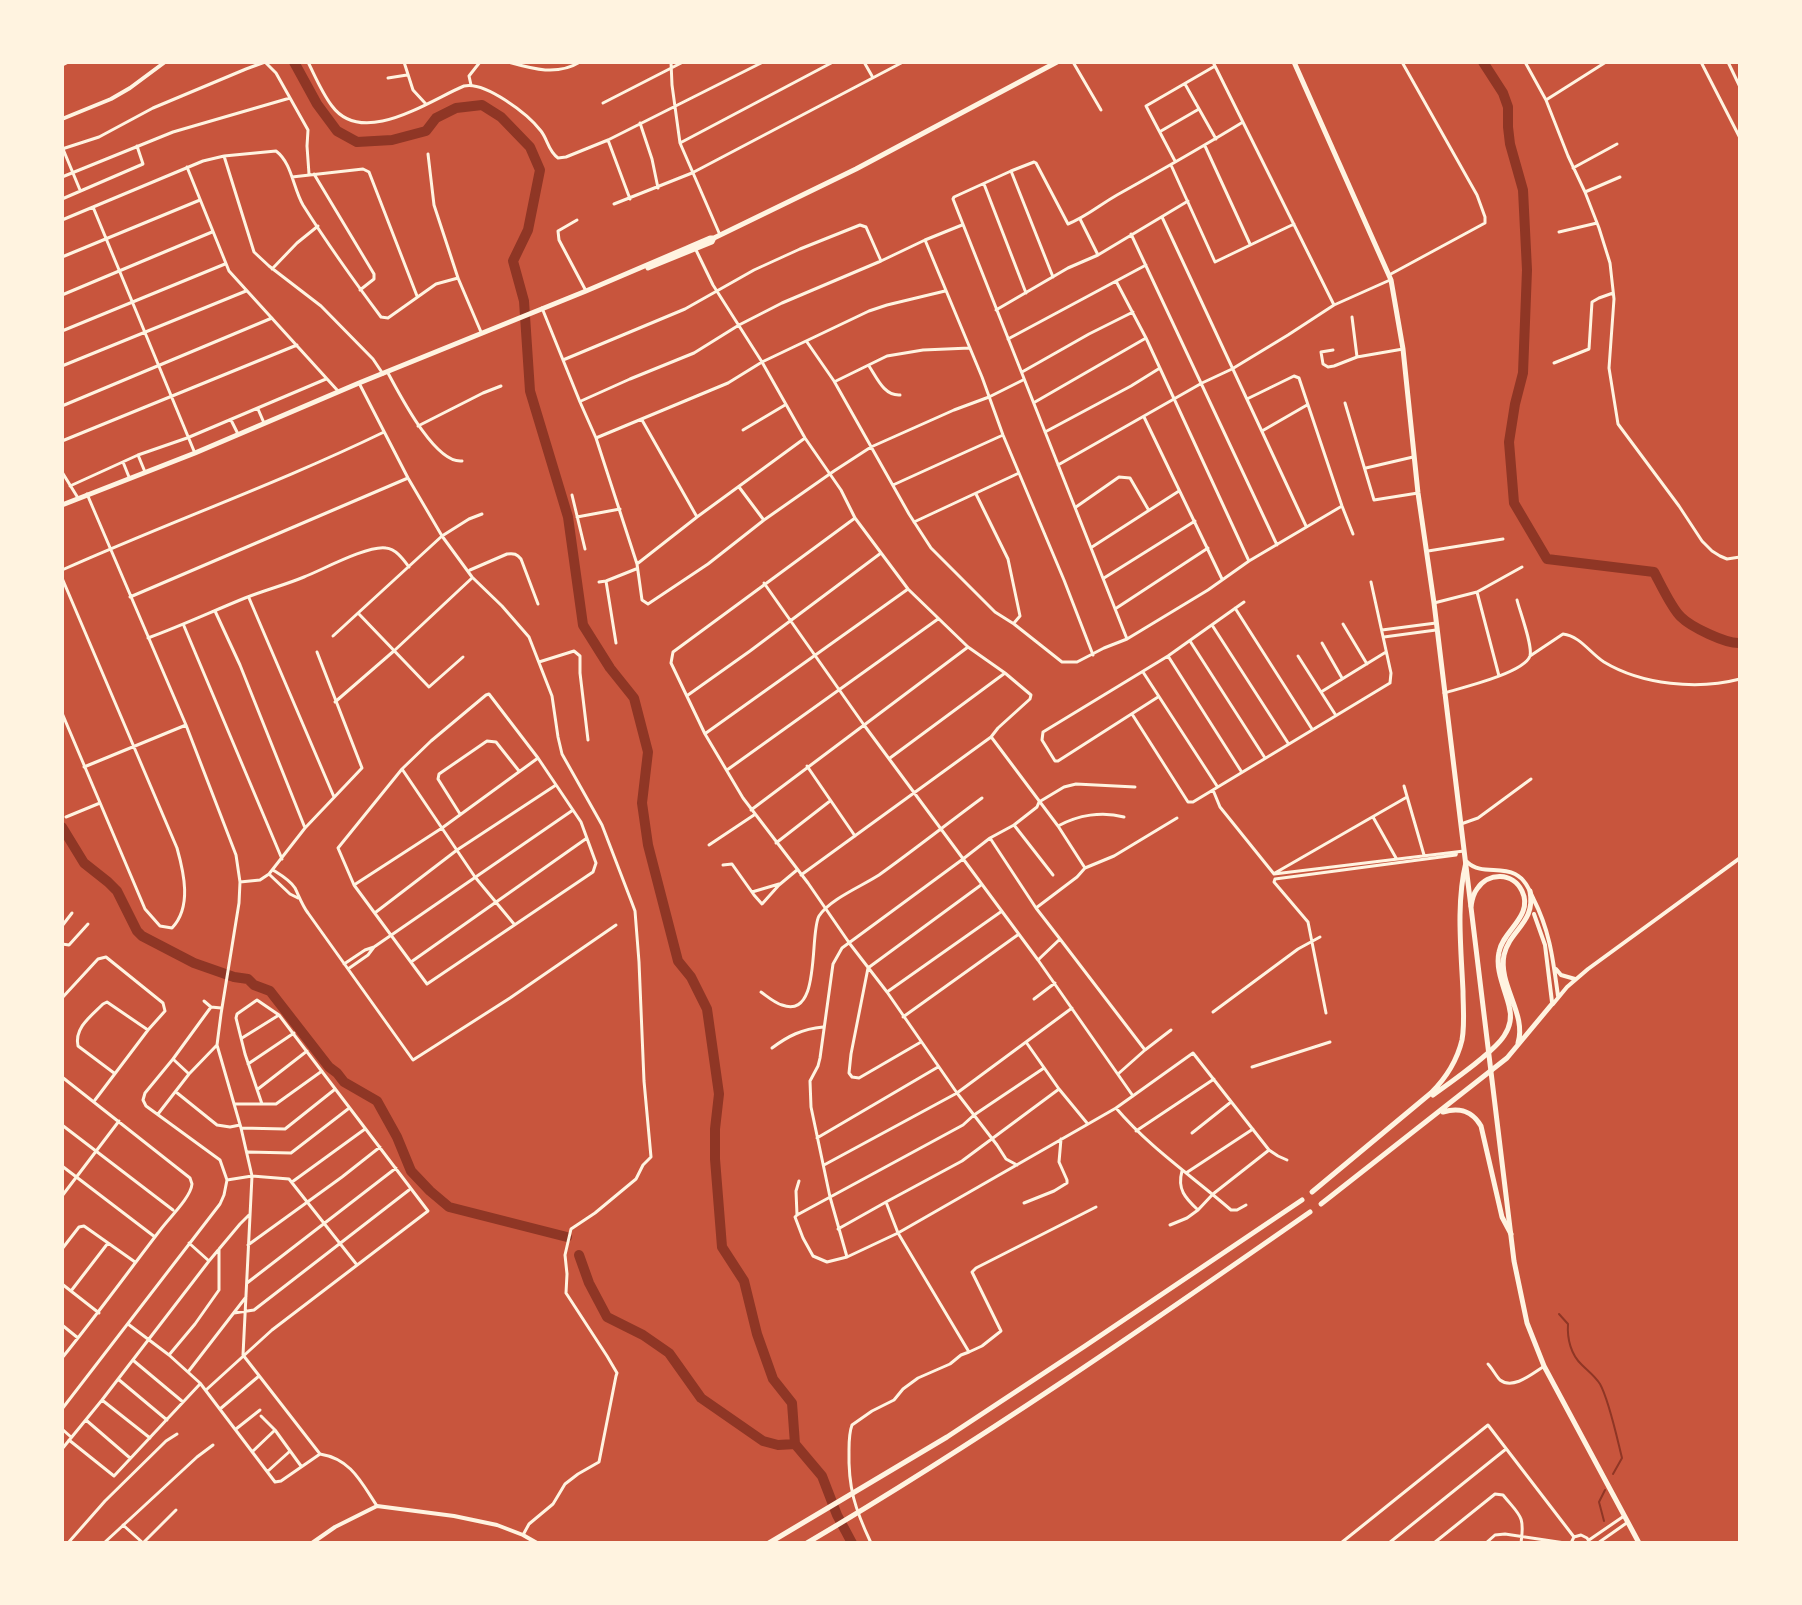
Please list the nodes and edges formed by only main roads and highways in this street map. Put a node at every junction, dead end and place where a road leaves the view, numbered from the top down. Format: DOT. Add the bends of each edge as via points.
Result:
graph roads {
  1 [pos="165,62"];
  2 [pos="1057,62"];
  3 [pos="1294,62"];
  4 [pos="62,119"];
  5 [pos="717,236"];
  6 [pos="623,276"];
  7 [pos="62,505"];
  8 [pos="1740,858"];
  9 [pos="1466,861"];
  10 [pos="1530,891"];
  11 [pos="1471,906"];
  12 [pos="1534,914"];
  13 [pos="1554,967"];
  14 [pos="1576,979"];
  15 [pos="1558,997"];
  16 [pos="1552,1004"];
  17 [pos="1516,1048"];
  18 [pos="1413,1109"];
  19 [pos="1435,1116"];
  20 [pos="1312,1192"];
  21 [pos="1302,1200"];
  22 [pos="1321,1204"];
  23 [pos="1310,1212"];
  24 [pos="1511,1234"];
  25 [pos="772,1541"];
  26 [pos="312,1543"];
  27 [pos="537,1543"];
  28 [pos="807,1543"];
  29 [pos="1639,1543"];
  1 -- 4 [label="main road" via="111,99"];
  2 -- 5 [label="main road"];
  3 -- 9 [label="main road" via="1390,278"];
  5 -- 6 [label="main road"];
  5 -- 6 [label="main road"];
  6 -- 7 [label="main road"];
  8 -- 14 [label="main road"];
  9 -- 10 [label="main road" via="1478,869 1516,874"];
  9 -- 11 [label="main road"];
  9 -- 18 [label="main road" via="1460,910 1462,1039 1446,1077"];
  10 -- 13 [label="main road" via="1548,930"];
  10 -- 17 [label="main road" via="1529,915 1504,956 1520,1028"];
  11 -- 18 [label="main road" via="1479,885 1493,877 1514,881 1524,896 1523,912 1499,953 1509,1025 1499,1043"];
  11 -- 24 [label="main road"];
  12 -- 16 [label="main road" via="1545,945"];
  13 -- 14 [label="main road"];
  13 -- 15 [label="main road"];
  14 -- 15 [label="main road"];
  15 -- 16 [label="main road"];
  16 -- 17 [label="main road"];
  17 -- 19 [label="main road"];
  18 -- 20 [label="main road"];
  19 -- 22 [label="main road"];
  19 -- 24 [label="main road" via="1461,1110 1481,1126 1502,1217"];
  21 -- 25 [label="main road" via="947,1437"];
  23 -- 28 [label="main road" via="1096,1359"];
  24 -- 29 [label="main road" via="1527,1323 1544,1366"];
  26 -- 27 [label="main road" via="377,1506 497,1525"];
}
